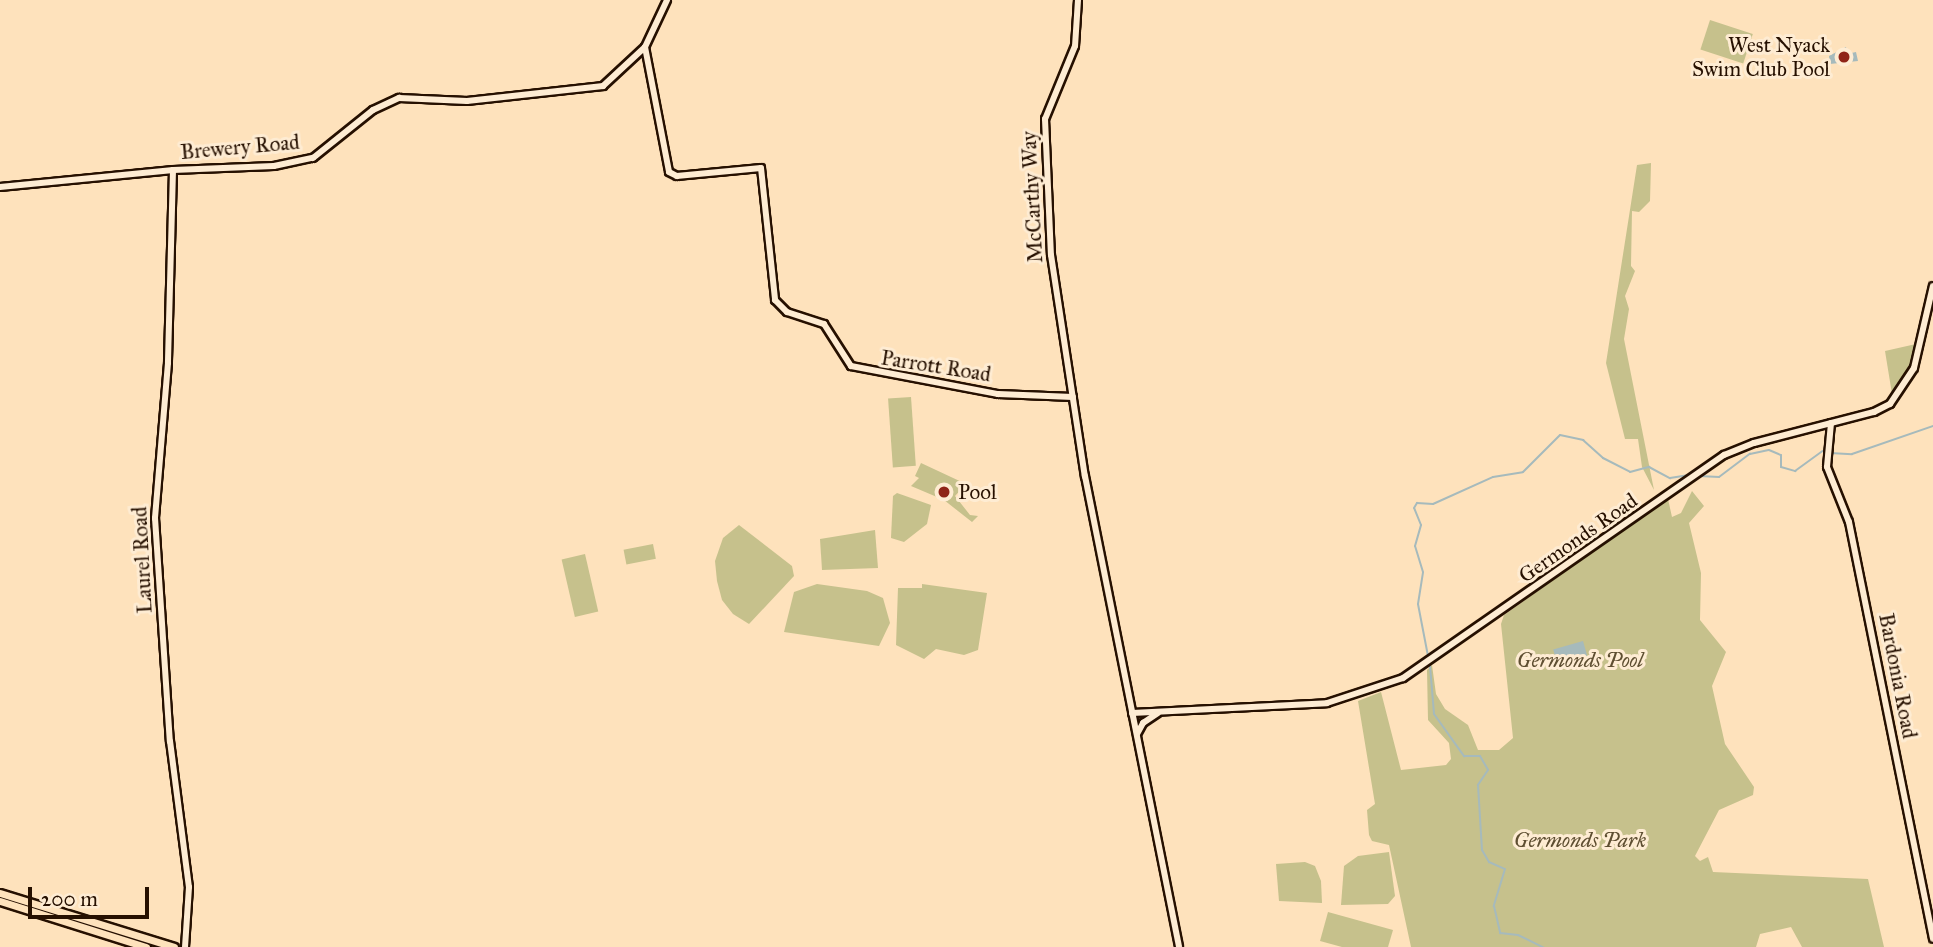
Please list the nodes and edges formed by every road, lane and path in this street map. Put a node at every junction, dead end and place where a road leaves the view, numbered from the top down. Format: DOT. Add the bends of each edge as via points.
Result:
graph roads {
  1 [pos="667,0"];
  2 [pos="1078,0"];
  3 [pos="645,47"];
  4 [pos="173,170"];
  5 [pos="0,187"];
  6 [pos="1933,286"];
  7 [pos="1073,397"];
  8 [pos="1830,423"];
  9 [pos="1162,712"];
  10 [pos="1132,713"];
  11 [pos="1137,736"];
  12 [pos="0,893"];
  13 [pos="0,901"];
  14 [pos="1933,939"];
  15 [pos="146,947"];
  16 [pos="174,947"];
  17 [pos="185,947"];
  18 [pos="1179,947"];
  1 -- 3 [label="street, Brewery Road"];
  2 -- 7 [label="street, McCarthy Way" via="1075,46 1051,100 1044,131 1051,254"];
  3 -- 4 [label="street, Brewery Road" via="612,81 594,88 467,101 399,97 373,110 313,158 265,167"];
  3 -- 7 [label="street, Parrott Road" via="669,172 677,176 761,168 775,300 787,312 824,324 851,366 1002,395"];
  4 -- 5 [label="street, Brewery Road"];
  4 -- 17 [label="street, Laurel Road" via="168,363 155,518 170,741 189,887"];
  6 -- 8 [label="street, Germonds Road" via="1915,364 1899,395 1877,411"];
  7 -- 10 [label="street"];
  8 -- 9 [label="street, Germonds Road" via="1724,455 1504,612 1388,685 1317,705"];
  8 -- 14 [label="street, Bardonia Road" via="1827,467 1849,519"];
  9 -- 10 [label="street, Germonds Road"];
  9 -- 11 [label="street" via="1144,721"];
  10 -- 11 [label="street"];
  11 -- 18 [label="street"];
  12 -- 16 [label="main road"];
  13 -- 15 [label="main road"];
}
